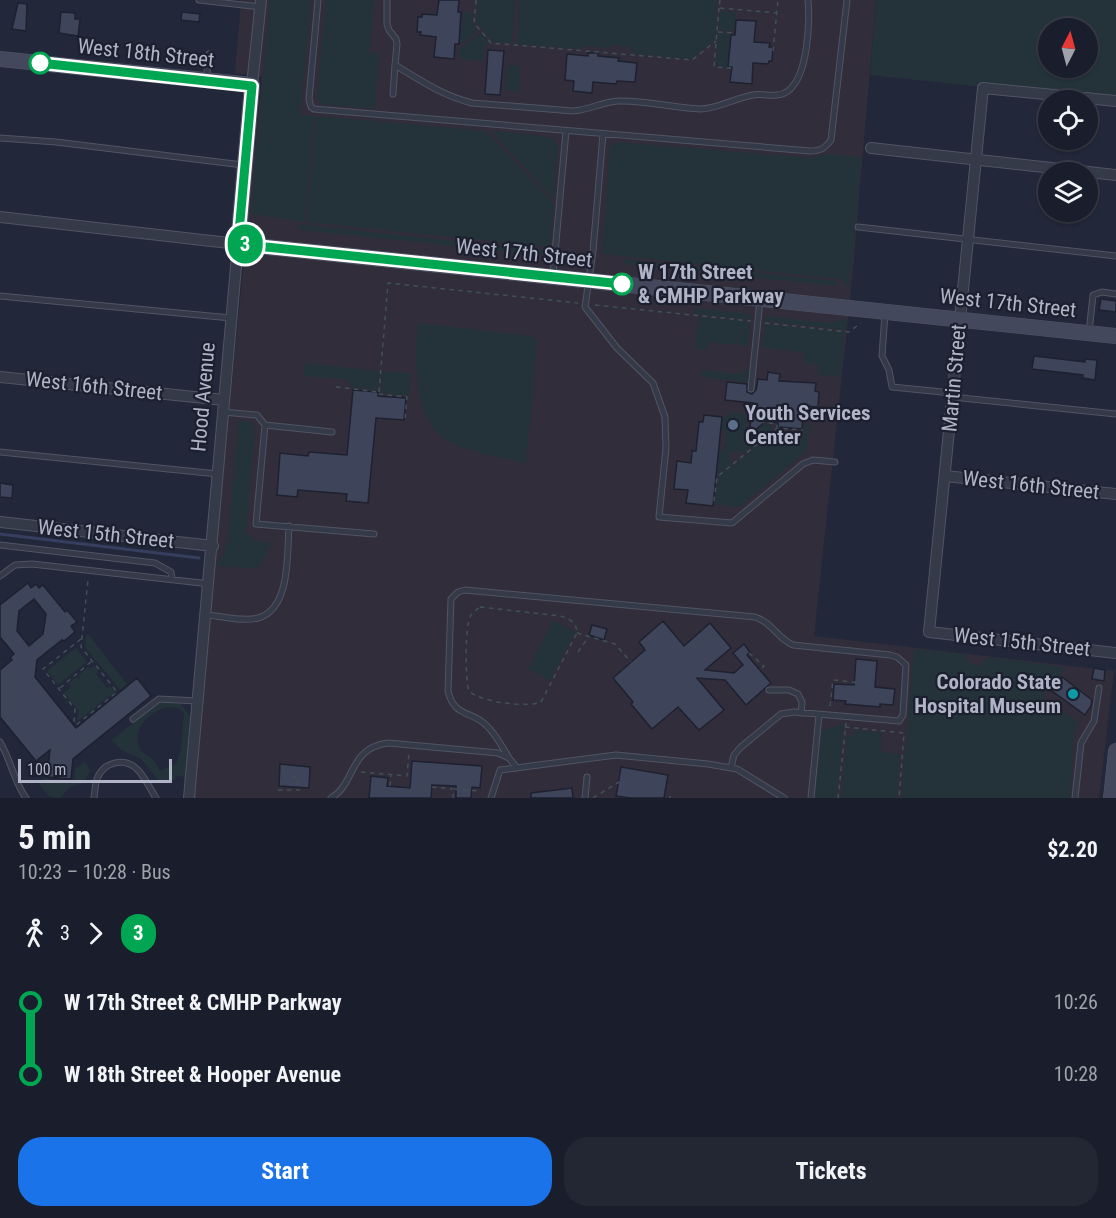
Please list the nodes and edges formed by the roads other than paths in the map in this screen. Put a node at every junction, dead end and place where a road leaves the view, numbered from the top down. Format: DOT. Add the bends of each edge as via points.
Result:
graph roads {
  1 [pos="199,0"];
  2 [pos="318,0"];
  3 [pos="387,0"];
  4 [pos="808,0"];
  5 [pos="847,0"];
  6 [pos="261,3"];
  7 [pos="209,54"];
  8 [pos="0,59"];
  9 [pos="395,65"];
  10 [pos="206,81"];
  11 [pos="252,86"];
  12 [pos="393,94"];
  13 [pos="1116,100"];
  14 [pos="566,131"];
  15 [pos="603,134"];
  16 [pos="0,138"];
  17 [pos="871,148"];
  18 [pos="975,159"];
  19 [pos="245,165"];
  20 [pos="1116,175"];
  21 [pos="0,218"];
  22 [pos="858,227"];
  23 [pos="968,240"];
  24 [pos="238,244"];
  25 [pos="1116,256"];
  26 [pos="553,277"];
  27 [pos="589,280"];
  28 [pos="1116,294"];
  29 [pos="0,296"];
  30 [pos="760,298"];
  31 [pos="885,311"];
  32 [pos="231,318"];
  33 [pos="958,318"];
  34 [pos="1089,333"];
  35 [pos="1116,336"];
  36 [pos="0,376"];
  37 [pos="751,389"];
  38 [pos="952,395"];
  39 [pos="223,406"];
  40 [pos="1116,414"];
  41 [pos="265,425"];
  42 [pos="332,432"];
  43 [pos="0,452"];
  44 [pos="835,462"];
  45 [pos="218,474"];
  46 [pos="945,476"];
  47 [pos="1116,494"];
  48 [pos="0,522"];
  49 [pos="289,526"];
  50 [pos="374,534"];
  51 [pos="0,545"];
  52 [pos="213,546"];
  53 [pos="0,576"];
  54 [pos="172,579"];
  55 [pos="210,584"];
  56 [pos="207,615"];
  57 [pos="929,632"];
  58 [pos="1116,653"];
  59 [pos="1099,688"];
  60 [pos="769,690"];
  61 [pos="199,702"];
  62 [pos="801,713"];
  63 [pos="819,715"];
  64 [pos="134,719"];
  65 [pos="0,742"];
  66 [pos="1116,751"];
  67 [pos="508,758"];
  68 [pos="517,768"];
  69 [pos="731,768"];
  70 [pos="587,777"];
  71 [pos="24,797"];
  72 [pos="334,797"];
  73 [pos="94,798"];
  74 [pos="156,798"];
  75 [pos="189,798"];
  76 [pos="491,798"];
  77 [pos="585,798"];
  78 [pos="784,798"];
  79 [pos="811,798"];
  80 [pos="1075,798"];
  81 [pos="1112,798"];
  1 -- 6 [label="lane"];
  2 -- 14 [label="lane" via="309,99 314,109"];
  3 -- 9 [label="lane" via="387,24 397,44"];
  4 -- 9 [label="lane" via="802,70 789,90 702,109 619,101 573,111 472,103 442,93"];
  5 -- 15 [label="lane" via="834,129 831,140 819,151"];
  6 -- 11 [label="street, Hood Avenue"];
  7 -- 10 [label="lane"];
  8 -- 10 [label="street, West 18th Street"];
  9 -- 12 [label="lane"];
  10 -- 11 [label="street, West 18th Street"];
  11 -- 19 [label="street, Hood Avenue"];
  13 -- 18 [label="street, Martin Street" via="983,88"];
  14 -- 15 [label="lane"];
  14 -- 26 [label="lane"];
  15 -- 27 [label="lane"];
  16 -- 19 [label="lane"];
  17 -- 18 [label="street"];
  18 -- 20 [label="street"];
  18 -- 23 [label="street, Martin Street"];
  19 -- 24 [label="street, Hood Avenue"];
  21 -- 24 [label="street, West 17th Street"];
  22 -- 23 [label="lane"];
  23 -- 25 [label="lane"];
  23 -- 33 [label="street, Martin Street"];
  24 -- 26 [label="street, West 17th Street"];
  24 -- 32 [label="street, Hood Avenue"];
  26 -- 27 [label="street, West 17th Street"];
  27 -- 30 [label="street, West 17th Street"];
  27 -- 44 [label="lane" via="585,307 617,348 653,383 665,417 659,517 732,523 803,464 813,460"];
  28 -- 34 [label="lane" via="1093,295"];
  29 -- 32 [label="lane"];
  30 -- 31 [label="street, West 17th Street"];
  30 -- 37 [label="lane"];
  31 -- 33 [label="street, West 17th Street"];
  31 -- 38 [label="lane" via="882,356 892,387"];
  32 -- 39 [label="street, Hood Avenue"];
  33 -- 34 [label="street, West 17th Street"];
  33 -- 38 [label="street, Martin Street"];
  34 -- 35 [label="street, West 17th Street"];
  36 -- 39 [label="street, West 16th Street"];
  38 -- 40 [label="lane"];
  38 -- 46 [label="street, Martin Street"];
  39 -- 41 [label="lane" via="257,415"];
  39 -- 45 [label="street, Hood Avenue"];
  41 -- 42 [label="lane"];
  41 -- 49 [label="lane" via="256,524"];
  43 -- 45 [label="lane"];
  45 -- 52 [label="street, Hood Avenue"];
  46 -- 47 [label="street, West 16th Street"];
  46 -- 57 [label="street, Martin Street"];
  48 -- 52 [label="street, West 15th Street"];
  49 -- 50 [label="lane"];
  49 -- 56 [label="lane" via="284,588 278,604 259,618"];
  51 -- 54 [label="lane" via="154,564 171,572"];
  52 -- 55 [label="street, Hood Avenue"];
  53 -- 54 [label="lane" via="22,563"];
  54 -- 55 [label="lane"];
  55 -- 56 [label="street, Hood Avenue"];
  56 -- 61 [label="street, Hood Avenue"];
  57 -- 58 [label="street, West 15th Street"];
  59 -- 80 [label="lane" via="1094,721 1081,743"];
  60 -- 62 [label="lane" via="798,694"];
  61 -- 64 [label="lane" via="159,699"];
  61 -- 75 [label="street, Hood Avenue"];
  62 -- 63 [label="lane"];
  62 -- 69 [label="lane" via="788,712 776,717 736,751"];
  63 -- 67 [label="lane" via="899,722 903,715 906,665 890,655 793,645 765,620 755,617 458,592 451,599 450,701 459,711 488,727"];
  63 -- 79 [label="lane"];
  65 -- 71 [label="lane"];
  66 -- 81 [label="street"];
  67 -- 68 [label="lane"];
  67 -- 72 [label="lane" via="498,753 377,745 362,755"];
  68 -- 69 [label="lane" via="616,755"];
  68 -- 76 [label="lane" via="500,770"];
  69 -- 78 [label="lane"];
  70 -- 77 [label="lane"];
  73 -- 74 [label="lane" via="100,773 118,762 137,770"];
}
